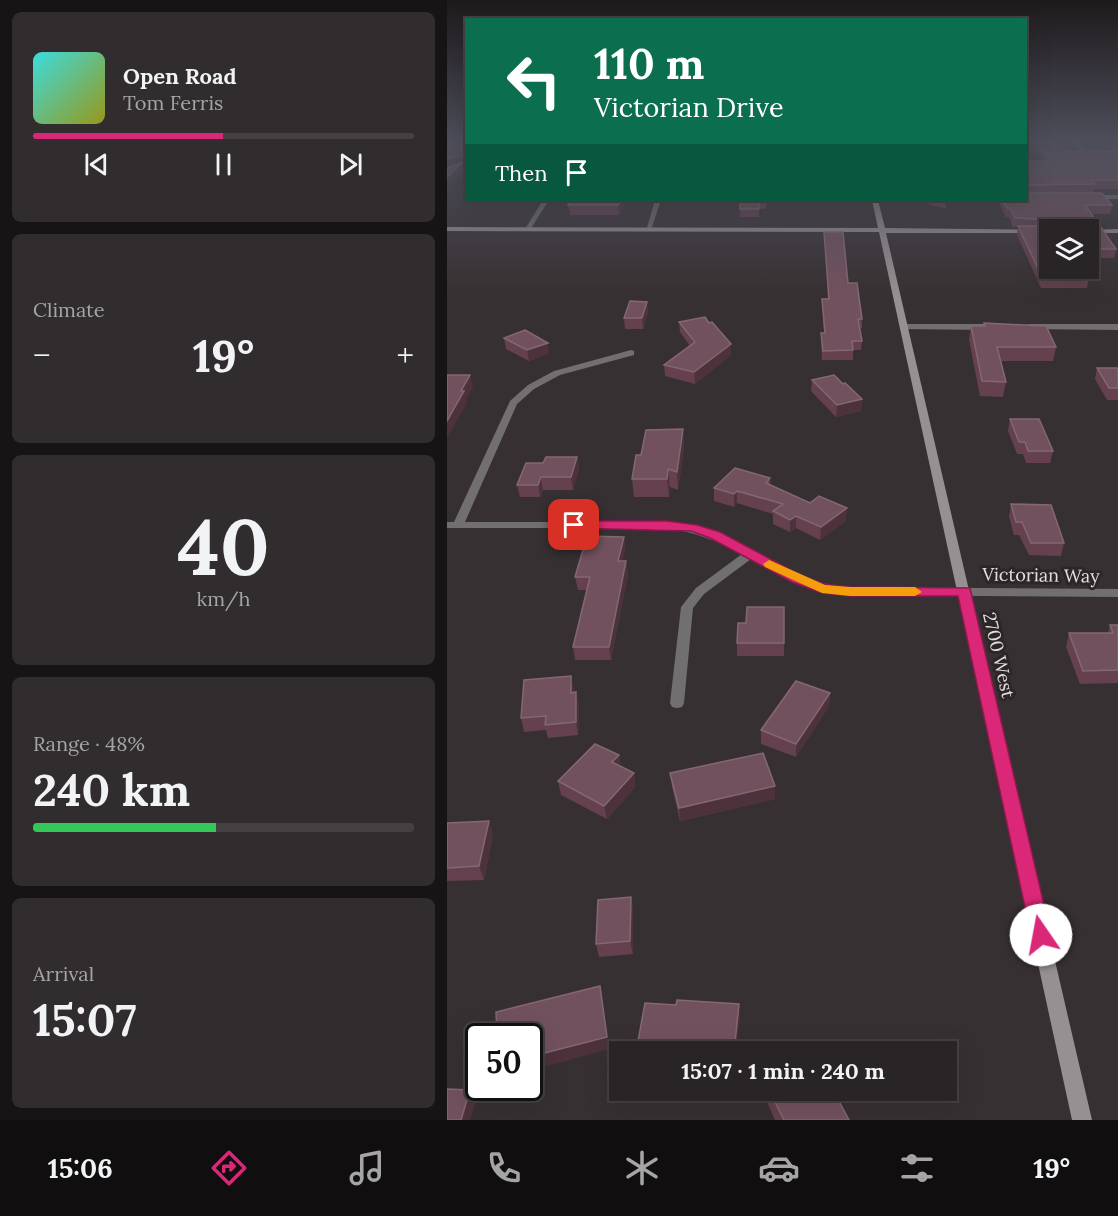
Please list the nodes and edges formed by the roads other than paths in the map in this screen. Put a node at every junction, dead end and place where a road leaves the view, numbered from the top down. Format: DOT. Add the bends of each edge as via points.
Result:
graph roads {
  1 [pos="1080,197"];
  2 [pos="1118,197"];
  3 [pos="545,201"];
  4 [pos="658,201"];
  5 [pos="875,201"];
  6 [pos="447,229"];
  7 [pos="528,229"];
  8 [pos="648,230"];
  9 [pos="882,231"];
  10 [pos="1039,231"];
  11 [pos="1099,231"];
  12 [pos="1118,231"];
  13 [pos="903,327"];
  14 [pos="997,327"];
  15 [pos="1019,327"];
  16 [pos="1118,327"];
  17 [pos="631,353"];
  18 [pos="452,525"];
  19 [pos="750,554"];
  20 [pos="965,592"];
  21 [pos="1118,593"];
  22 [pos="677,703"];
  23 [pos="1082,1120"];
  1 -- 2 [label="street"];
  3 -- 7 [label="street"];
  4 -- 8 [label="street"];
  5 -- 9 [label="main road, 2700 West"];
  6 -- 7 [label="main road"];
  7 -- 8 [label="main road"];
  8 -- 9 [label="main road"];
  9 -- 10 [label="main road"];
  9 -- 13 [label="main road, 2700 West"];
  11 -- 12 [label="main road"];
  13 -- 14 [label="street"];
  13 -- 20 [label="main road, 2700 West"];
  15 -- 16 [label="street"];
  17 -- 18 [label="street" via="572,368 544,380 513,403"];
  18 -- 19 [label="street, Victorian Way" via="679,526 704,531"];
  19 -- 20 [label="street, Victorian Way" via="822,589"];
  19 -- 22 [label="street" via="699,591 687,607"];
  20 -- 21 [label="street, Victorian Way"];
  20 -- 23 [label="main road, 2700 West"];
}
